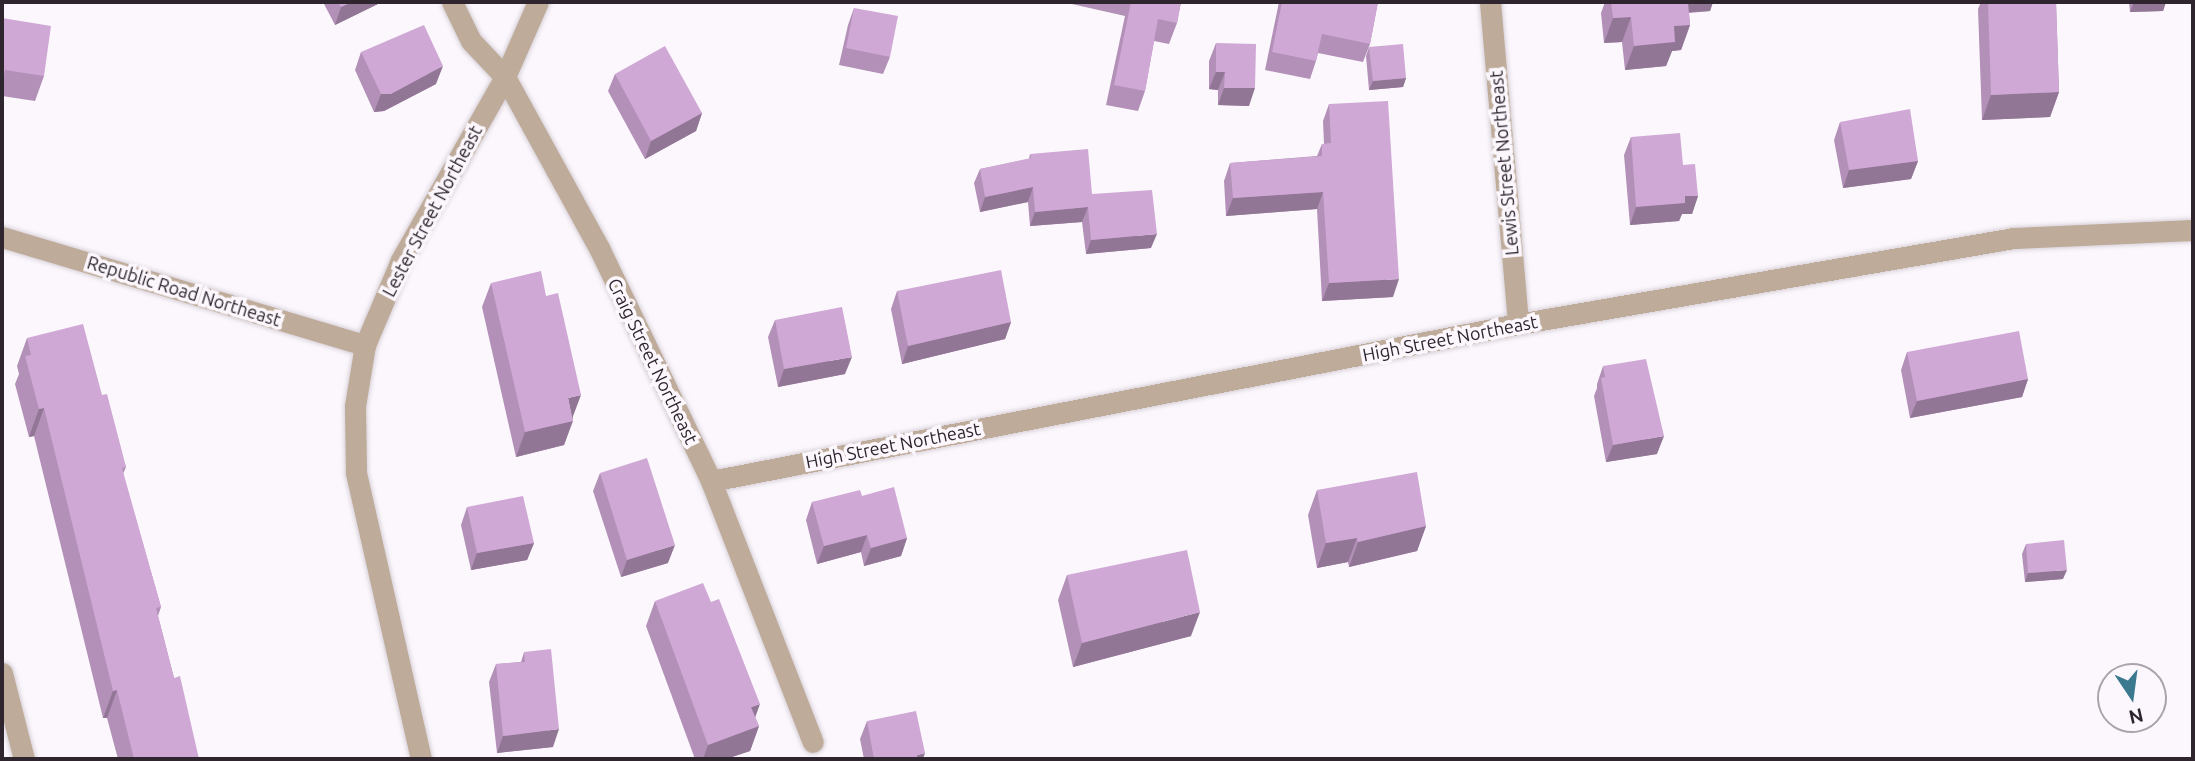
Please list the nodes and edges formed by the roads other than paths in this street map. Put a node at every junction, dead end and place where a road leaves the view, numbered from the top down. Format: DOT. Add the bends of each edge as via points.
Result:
graph roads {
  1 [pos="452,2"];
  2 [pos="538,2"];
  3 [pos="1490,2"];
  4 [pos="505,77"];
  5 [pos="2193,230"];
  6 [pos="2,237"];
  7 [pos="1518,324"];
  8 [pos="365,345"];
  9 [pos="711,481"];
  10 [pos="2,673"];
  11 [pos="813,742"];
  12 [pos="24,759"];
  13 [pos="421,759"];
  1 -- 4 [label="street, Craig Street Northeast" via="471,41"];
  2 -- 4 [label="street, Lester Street Northeast"];
  3 -- 7 [label="street, Lewis Street Northeast"];
  4 -- 8 [label="street, Lester Street Northeast" via="401,260"];
  4 -- 9 [label="street, Craig Street Northeast" via="598,248"];
  5 -- 7 [label="street, High Street Northeast" via="2014,238"];
  6 -- 8 [label="street, Republic Road Northeast"];
  7 -- 9 [label="street, High Street Northeast"];
  8 -- 13 [label="street, Lester Street Northeast" via="355,406 356,472"];
  9 -- 11 [label="street, Craig Street Northeast"];
  10 -- 12 [label="street"];
}
